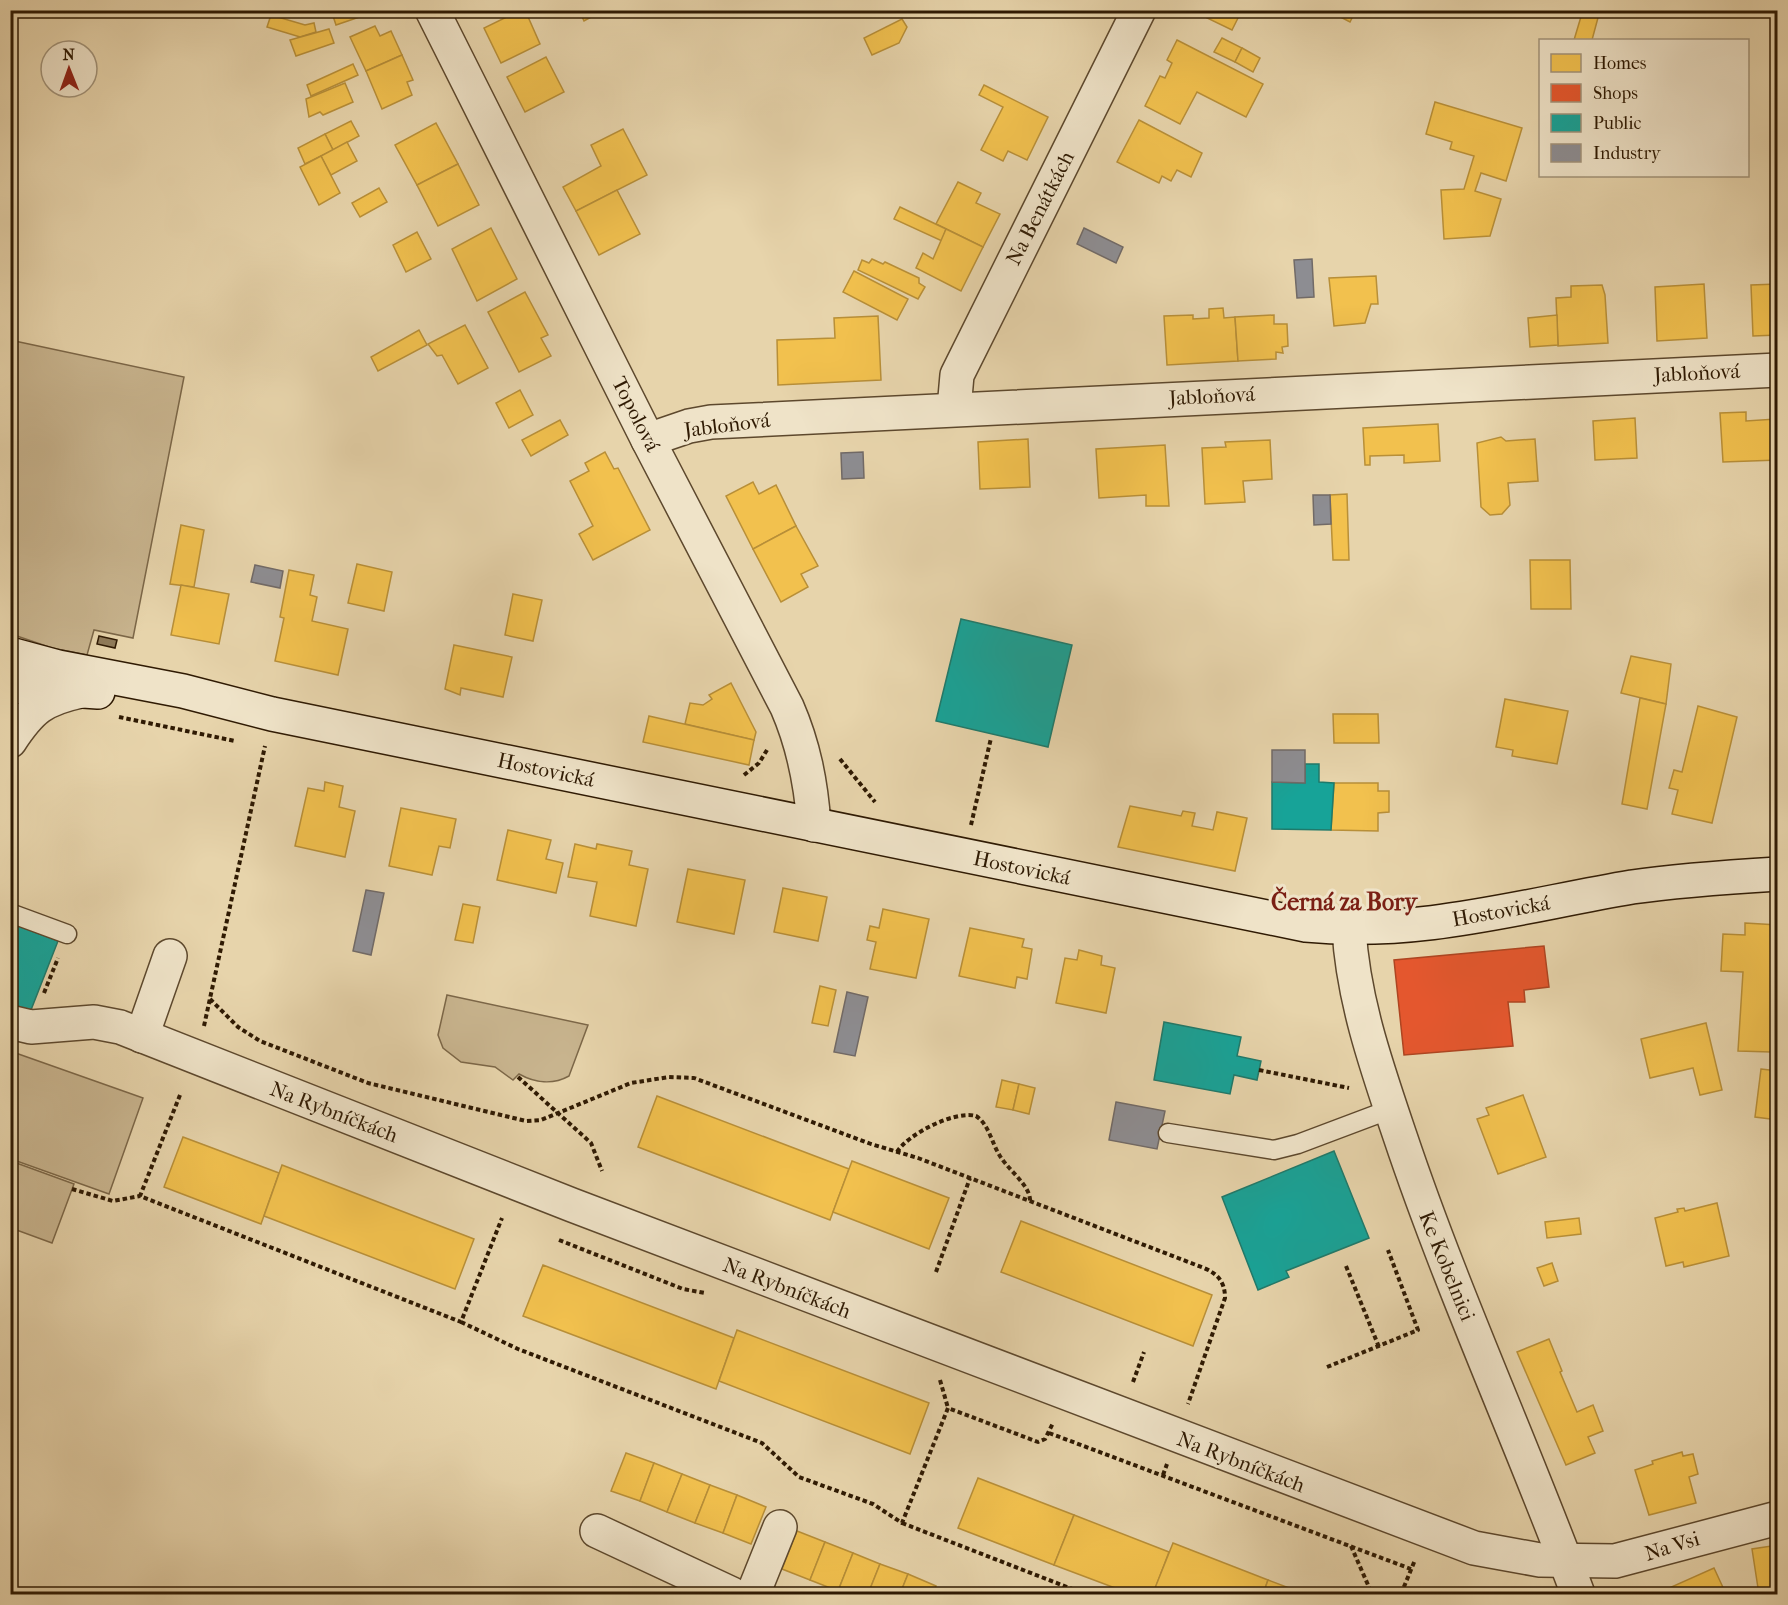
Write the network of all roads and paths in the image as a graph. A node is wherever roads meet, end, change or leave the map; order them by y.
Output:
1 (432, 10) edge
2 (1139, 10) edge
3 (1778, 370) edge
4 (954, 409) junction
5 (648, 440) junction
6 (10, 654) edge
7 (10, 686) edge
8 (81, 691) junction
9 (272, 714) junction
10 (991, 738) dead end
11 (10, 741) edge
12 (814, 825) junction
13 (971, 826) dead end
14 (1778, 874) edge
15 (10, 913) edge
16 (1349, 929) junction
17 (67, 934) joint
18 (170, 956) dead end
19 (210, 999) junction
20 (21, 1025) edge
21 (142, 1036) junction
22 (197, 1059) junction
23 (1259, 1070) dead end
24 (518, 1077) dead end
25 (1352, 1089) dead end
26 (180, 1095) dead end
27 (1391, 1109) junction
28 (557, 1113) junction
29 (1168, 1133) dead end
30 (897, 1152) junction
31 (602, 1171) dead end
32 (970, 1178) junction
33 (72, 1189) dead end
34 (140, 1196) junction
35 (1030, 1202) junction
36 (502, 1218) dead end
37 (1388, 1250) dead end
38 (1346, 1266) dead end
39 (936, 1272) dead end
40 (461, 1322) junction
41 (1379, 1347) junction
42 (1327, 1367) dead end
43 (1199, 1373) dead end
44 (1064, 1394) junction
45 (1049, 1433) junction
46 (1778, 1518) edge
47 (902, 1523) junction
48 (780, 1527) dead end
49 (597, 1531) dead end
50 (1351, 1546) junction
51 (1565, 1561) junction
52 (1411, 1569) dead end
53 (732, 1594) edge
54 (753, 1594) edge
55 (1086, 1594) edge
56 (1372, 1594) edge
57 (1578, 1594) edge

1 - 5 street, Topolová
2 - 4 street, Na Benátkách
3 - 4 street, Jabloňová
4 - 5 street, Jabloňová
5 - 12 street, Topolová
6 - 9 street, Hostovická
7 - 8 street, Hostovická
8 - 9 street, Hostovická
8 - 11 street
9 - 12 street, Hostovická
9 - 19 path
10 - 13 path
12 - 16 street, Hostovická
14 - 16 street, Hostovická
15 - 17 lane
16 - 27 street, Ke Kobelnici
17 - 20 path
18 - 21 street
19 - 22 path
19 - 28 path
20 - 21 street, Na Rybníčkách
21 - 22 street, Na Rybníčkách
22 - 44 street, Na Rybníčkách
23 - 25 path
24 - 28 path
26 - 34 path
27 - 29 lane
27 - 51 street, Ke Kobelnici
28 - 30 path
28 - 31 path
30 - 32 path
30 - 35 path
32 - 35 path
32 - 39 path
33 - 34 path
34 - 40 path
35 - 43 path
36 - 40 path
37 - 41 path
38 - 41 path
40 - 47 path
41 - 42 path
44 - 45 path
44 - 51 street, Na Rybníčkách
45 - 47 path
45 - 50 path
46 - 51 street, Na Vsi
47 - 55 path
48 - 54 street
49 - 53 street
50 - 52 path
50 - 56 path
51 - 57 street, Ke Kobelnici

